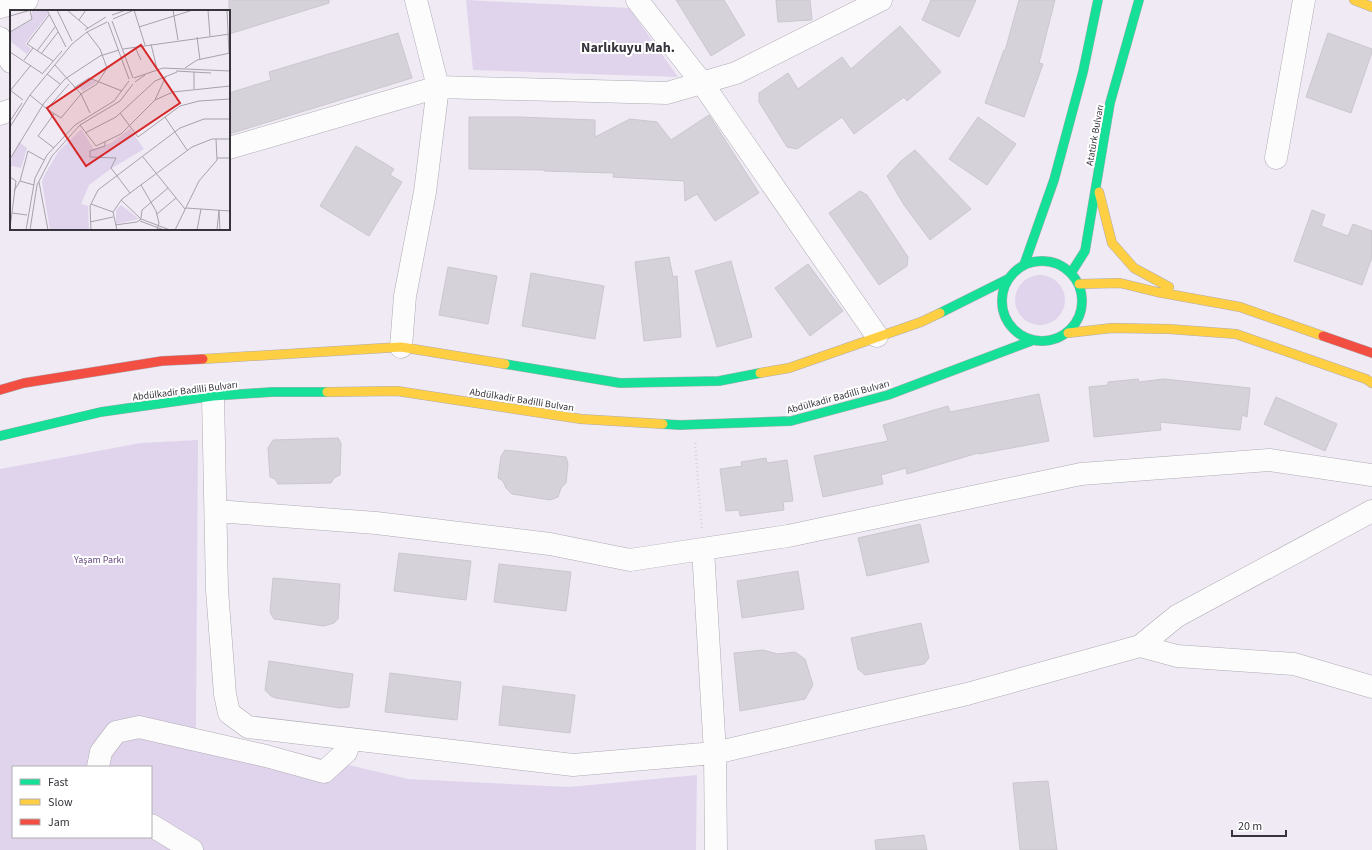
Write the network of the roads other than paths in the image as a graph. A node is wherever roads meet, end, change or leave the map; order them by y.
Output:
1 (27, 0) edge
2 (416, 0) edge
3 (637, 0) edge
4 (881, 0) edge
5 (1098, 0) edge
6 (1139, 0) edge
7 (1304, 0) edge
8 (1354, 0) edge
9 (0, 7) edge
10 (1372, 7) edge
11 (0, 38) edge
12 (10, 60) edge
13 (702, 83) junction
14 (438, 87) junction
15 (10, 110) edge
16 (0, 114) edge
17 (230, 148) edge
18 (1276, 158) dead end
19 (1097, 184) junction
20 (1024, 265) junction
21 (1071, 272) junction
22 (1008, 279) junction
23 (1079, 284) junction
24 (1187, 297) junction
25 (1068, 333) junction
26 (877, 336) junction
27 (1031, 341) junction
28 (401, 347) junction
29 (1372, 353) edge
30 (1372, 383) edge
31 (0, 390) edge
32 (213, 396) junction
33 (0, 436) edge
34 (1372, 475) edge
35 (1372, 511) edge
36 (216, 512) junction
37 (703, 549) junction
38 (1140, 646) junction
39 (1372, 687) edge
40 (351, 739) junction
41 (715, 753) junction
42 (98, 766) edge
43 (152, 826) edge
44 (192, 850) edge
45 (716, 850) edge

1 - 9 street
2 - 14 street
3 - 13 street
4 - 13 street
5 - 20 main road
6 - 19 main road, Atatürk Bulvarı
7 - 18 street
8 - 10 main road
11 - 12 street
13 - 14 street
13 - 26 street
14 - 17 street
14 - 28 street
15 - 16 street
19 - 21 main road, Atatürk Bulvarı
19 - 24 main road
20 - 21 main road
20 - 22 main road
21 - 23 main road
22 - 26 main road
22 - 27 main road
23 - 24 main road
23 - 25 main road
24 - 29 main road
25 - 27 main road
25 - 30 main road
26 - 28 main road
27 - 32 main road, Abdülkadir Badilli Bulvarı
28 - 31 main road
32 - 33 main road, Abdülkadir Badilli Bulvarı
32 - 36 street
34 - 37 street
35 - 38 street
36 - 37 street
36 - 40 street
37 - 41 street
38 - 39 street
38 - 41 street
40 - 41 street
40 - 42 street
41 - 45 street
43 - 44 street

